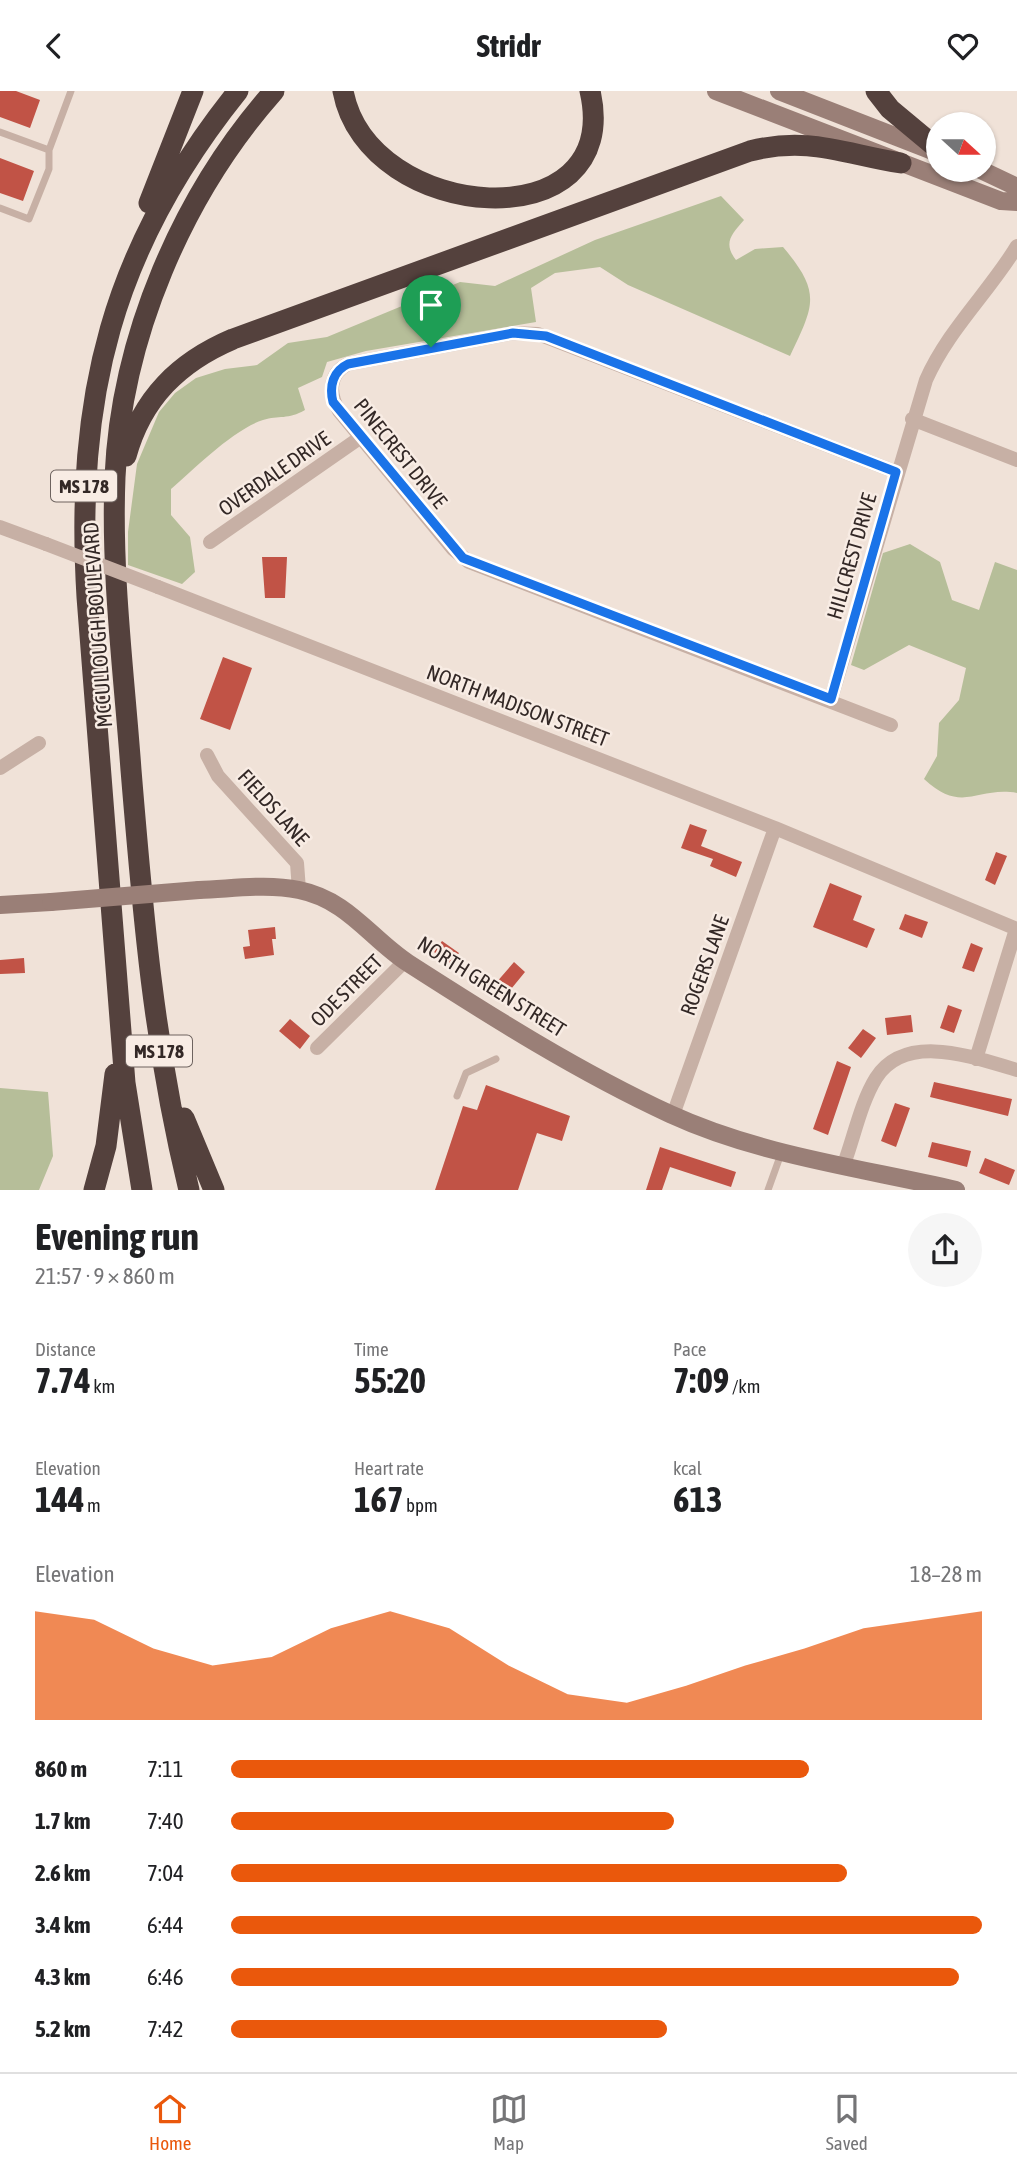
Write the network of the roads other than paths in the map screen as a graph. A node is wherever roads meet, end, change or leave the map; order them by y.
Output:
1 (71, 91) edge
2 (193, 91) edge
3 (238, 91) edge
4 (274, 91) edge
5 (343, 91) edge
6 (590, 91) edge
7 (716, 91) edge
8 (779, 91) edge
9 (876, 91) edge
10 (0, 132) edge
11 (926, 140) edge
12 (926, 146) edge
13 (49, 150) junction
14 (901, 163) junction
15 (996, 177) edge
16 (1017, 187) edge
17 (1017, 202) edge
18 (0, 208) edge
19 (1017, 246) edge
20 (113, 316) junction
21 (912, 419) junction
22 (361, 437) junction
23 (1017, 460) edge
24 (896, 472) junction
25 (114, 516) junction
26 (0, 527) edge
27 (210, 543) dead end
28 (831, 699) junction
29 (891, 725) dead end
30 (39, 744) dead end
31 (207, 755) dead end
32 (0, 768) edge
33 (775, 828) junction
34 (299, 890) junction
35 (0, 905) edge
36 (1017, 929) edge
37 (146, 953) junction
38 (405, 961) junction
39 (120, 1023) junction
40 (317, 1048) dead end
41 (496, 1059) dead end
42 (976, 1059) junction
43 (1017, 1070) edge
44 (457, 1095) dead end
45 (673, 1115) junction
46 (782, 1150) junction
47 (844, 1164) junction
48 (890, 1183) edge
49 (94, 1190) edge
50 (142, 1190) edge
51 (189, 1190) edge
52 (214, 1190) edge
53 (768, 1190) edge
54 (956, 1190) edge

1 - 13 lane
2 - 20 highway
3 - 20 highway, MCCULLOUGH BOULEVARD / MS 178
4 - 25 highway, MCCULLOUGH BOULEVARD / MS 178
5 - 6 highway
7 - 14 street
8 - 12 street
9 - 11 highway
10 - 13 lane
13 - 18 lane
14 - 17 street
14 - 25 highway
15 - 16 street
19 - 21 street, HILLCREST DRIVE
20 - 39 highway, MCCULLOUGH BOULEVARD / MS 178
21 - 23 street
21 - 24 street, HILLCREST DRIVE
22 - 24 street, PINECREST DRIVE
22 - 27 street, OVERDALE DRIVE
22 - 28 street, PINECREST DRIVE
24 - 28 street, HILLCREST DRIVE
25 - 37 highway, MCCULLOUGH BOULEVARD / MS 178
26 - 33 street, NORTH MADISON STREET, bridge
28 - 29 street, PINECREST DRIVE
30 - 32 street
31 - 34 street, FIELDS LANE
33 - 36 street, NORTH MADISON STREET
33 - 45 street, ROGERS LANE
34 - 35 street, NORTH GREEN STREET, bridge
34 - 38 street, NORTH GREEN STREET
36 - 42 street
37 - 51 highway, MCCULLOUGH BOULEVARD / MS 178
37 - 52 highway
38 - 40 street, ODE STREET
38 - 45 street, NORTH GREEN STREET
39 - 49 highway
39 - 50 highway, MCCULLOUGH BOULEVARD / MS 178
41 - 44 lane
42 - 43 street
42 - 47 street
45 - 46 street, NORTH GREEN STREET
46 - 47 street, NORTH GREEN STREET
46 - 53 lane
47 - 48 street, NORTH GREEN STREET
48 - 54 street, NORTH GREEN STREET

